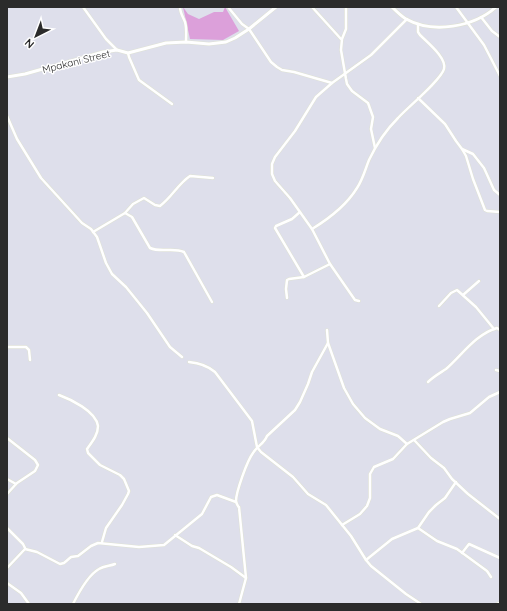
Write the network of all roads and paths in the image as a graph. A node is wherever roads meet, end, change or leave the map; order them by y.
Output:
1 (83, 7) edge
2 (228, 7) edge
3 (276, 7) edge
4 (312, 7) edge
5 (346, 7) edge
6 (392, 7) edge
7 (456, 7) edge
8 (496, 7) edge
9 (180, 8) edge
10 (481, 17) junction
11 (407, 19) junction
12 (468, 22) junction
13 (418, 24) junction
14 (249, 29) junction
15 (500, 36) edge
16 (342, 39) junction
17 (186, 42) junction
18 (117, 50) junction
19 (128, 53) junction
20 (345, 73) junction
21 (500, 76) edge
22 (7, 77) edge
23 (332, 83) junction
24 (418, 98) junction
25 (172, 104) dead end
26 (7, 116) edge
27 (375, 148) junction
28 (462, 149) junction
29 (213, 178) dead end
30 (500, 195) edge
31 (300, 212) junction
32 (500, 212) edge
33 (126, 213) junction
34 (312, 228) junction
35 (93, 232) junction
36 (330, 264) junction
37 (304, 277) junction
38 (479, 281) dead end
39 (463, 296) junction
40 (287, 298) dead end
41 (359, 301) dead end
42 (212, 302) dead end
43 (439, 306) dead end
44 (494, 329) junction
45 (327, 330) dead end
46 (500, 330) edge
47 (328, 343) junction
48 (7, 347) edge
49 (182, 358) dead end
50 (30, 360) dead end
51 (189, 362) dead end
52 (496, 370) dead end
53 (500, 371) edge
54 (428, 382) dead end
55 (500, 392) edge
56 (59, 395) dead end
57 (7, 438) edge
58 (415, 441) junction
59 (407, 444) junction
60 (257, 447) junction
61 (7, 479) edge
62 (456, 482) junction
63 (16, 484) junction
64 (7, 494) edge
65 (236, 502) junction
66 (500, 519) edge
67 (342, 525) junction
68 (7, 528) edge
69 (418, 528) junction
70 (175, 535) junction
71 (102, 542) junction
72 (25, 549) junction
73 (462, 553) junction
74 (500, 558) edge
75 (366, 560) junction
76 (115, 564) dead end
77 (7, 568) edge
78 (491, 577) dead end
79 (246, 578) junction
80 (7, 583) edge
81 (500, 603) edge
82 (29, 604) edge
83 (73, 604) edge
84 (239, 604) edge
85 (420, 604) edge
86 (497, 604) edge

1 - 18 street
2 - 14 street
3 - 14 street, Mpakani Street
4 - 16 street
5 - 16 street
6 - 11 street
7 - 12 street
8 - 10 street
9 - 17 street
10 - 12 street
10 - 15 street
11 - 13 street
11 - 20 street
12 - 13 street
12 - 21 street
13 - 24 street
14 - 17 street, Mpakani Street
14 - 23 street
16 - 20 street
17 - 19 street, Mpakani Street
18 - 19 street, Mpakani Street
18 - 22 street, Mpakani Street
19 - 25 street
20 - 23 street
20 - 27 street
23 - 31 street
24 - 27 street
24 - 28 street
26 - 35 street
27 - 34 street
28 - 30 street
28 - 32 street
29 - 33 street
31 - 34 street
31 - 37 street
33 - 35 street
33 - 42 street
34 - 36 street
35 - 49 street
36 - 37 street
36 - 41 street
37 - 40 street
38 - 39 street
39 - 43 street
39 - 44 street
44 - 46 street
44 - 54 street
45 - 47 street
47 - 59 street
47 - 60 street
48 - 50 street
51 - 60 street
52 - 53 street
55 - 58 street
56 - 71 street
57 - 63 street
58 - 59 street
58 - 62 street
59 - 67 street
60 - 65 street
60 - 67 street
61 - 63 street
62 - 66 street
62 - 69 street
63 - 64 street
65 - 70 street
65 - 79 street
67 - 75 street
68 - 72 street
69 - 73 street
69 - 75 street
70 - 71 street
70 - 79 street
71 - 72 street
72 - 77 street
73 - 74 street
73 - 78 street
75 - 85 street
76 - 83 street
79 - 84 street
80 - 82 street
81 - 86 street

